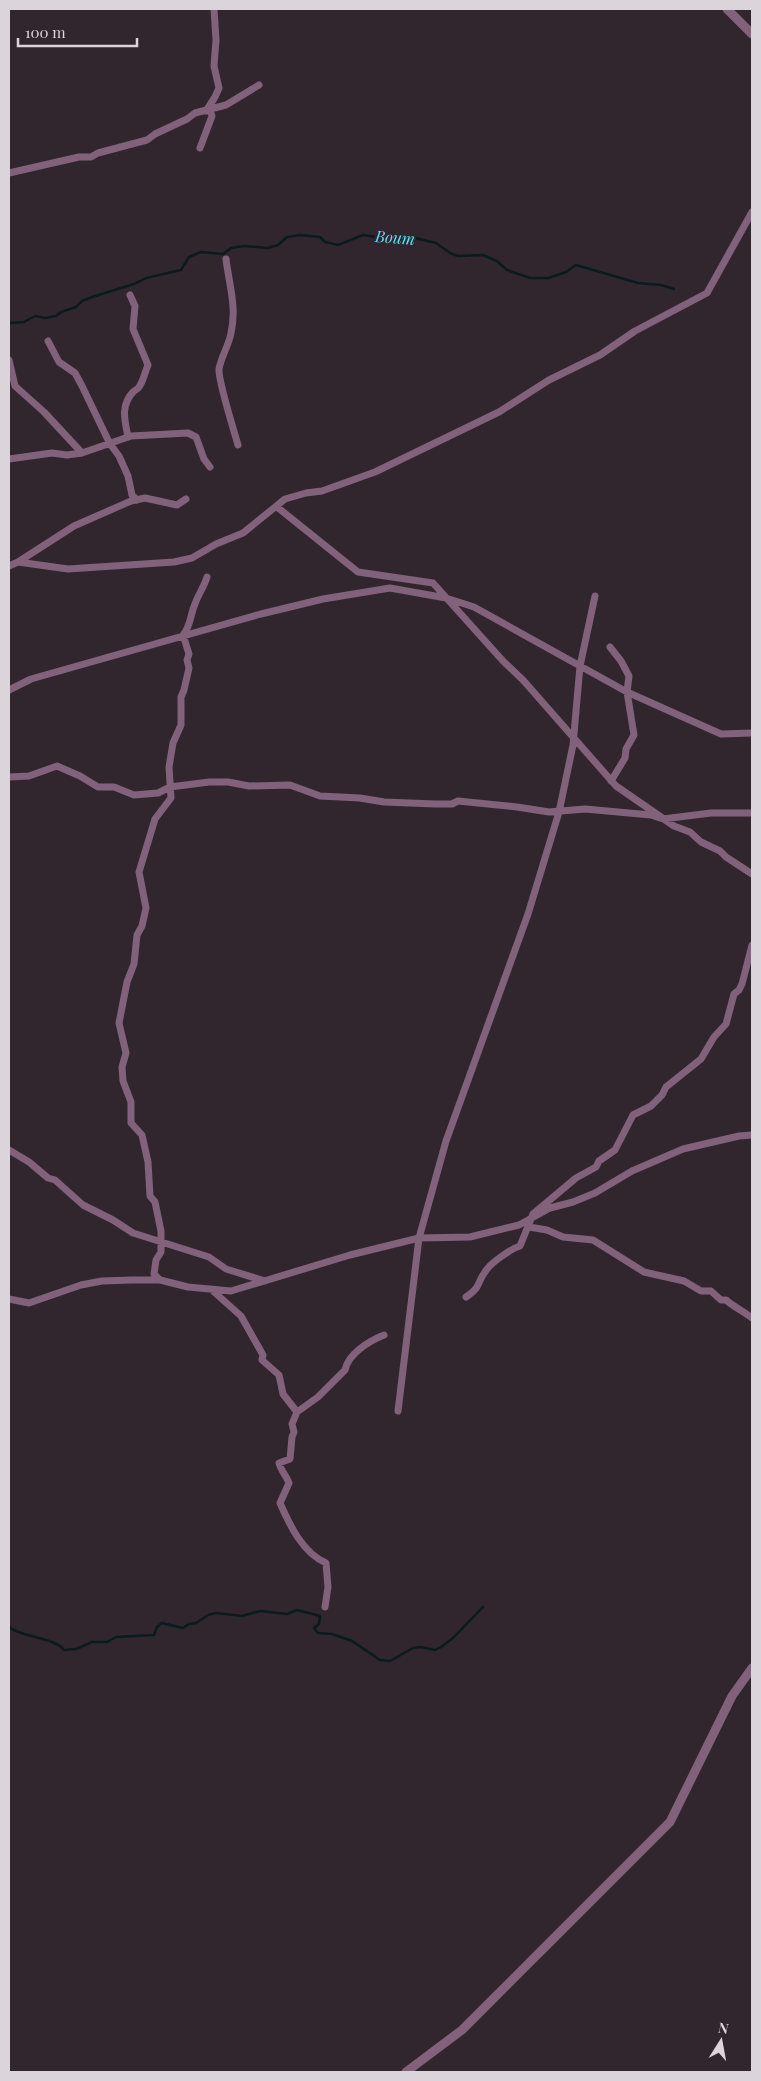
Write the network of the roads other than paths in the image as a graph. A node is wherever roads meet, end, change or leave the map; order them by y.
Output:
1 (214, 9) edge
2 (727, 9) edge
3 (752, 34) edge
4 (259, 85) dead end
5 (208, 111) junction
6 (200, 148) dead end
7 (9, 173) edge
8 (752, 212) edge
9 (226, 260) dead end
10 (130, 295) dead end
11 (48, 341) dead end
12 (9, 360) edge
13 (128, 437) junction
14 (110, 444) junction
15 (238, 445) dead end
16 (82, 454) junction
17 (9, 459) edge
18 (210, 467) dead end
19 (186, 499) dead end
20 (137, 500) junction
21 (277, 507) junction
22 (18, 562) junction
23 (9, 566) edge
24 (207, 577) dead end
25 (595, 596) dead end
26 (446, 598) junction
27 (183, 635) junction
28 (610, 647) dead end
29 (580, 666) junction
30 (9, 690) edge
31 (627, 692) junction
32 (752, 733) edge
33 (574, 738) junction
34 (9, 777) edge
35 (611, 781) junction
36 (170, 787) junction
37 (559, 812) junction
38 (752, 813) edge
39 (663, 819) junction
40 (752, 874) edge
41 (752, 945) edge
42 (752, 1135) edge
43 (9, 1150) edge
44 (530, 1219) junction
45 (529, 1227) junction
46 (419, 1238) junction
47 (160, 1241) junction
48 (160, 1280) junction
49 (266, 1281) junction
50 (213, 1291) junction
51 (466, 1297) dead end
52 (9, 1299) edge
53 (752, 1318) edge
54 (384, 1335) dead end
55 (398, 1411) dead end
56 (298, 1412) junction
57 (325, 1607) dead end
58 (752, 1668) edge
59 (406, 2072) edge

1 - 5 street
2 - 3 street
4 - 5 street
5 - 6 street
5 - 7 street
8 - 21 street
9 - 15 street
10 - 13 street
11 - 14 street
12 - 16 street
13 - 14 street
13 - 18 street
14 - 16 street
14 - 20 street
16 - 17 street
19 - 20 street
20 - 22 street
21 - 22 street
21 - 26 street
22 - 23 street
24 - 27 street
25 - 29 street
26 - 27 street
26 - 29 street
26 - 33 street
27 - 30 street
27 - 36 street
28 - 31 street
29 - 31 street
29 - 33 street
31 - 32 street
31 - 35 street
33 - 35 street
33 - 37 street
34 - 36 street
35 - 39 street
36 - 37 street
36 - 47 street
37 - 39 street
37 - 46 street
38 - 39 street
39 - 40 street
41 - 44 street
42 - 44 street
43 - 47 street
44 - 45 street
44 - 46 street
45 - 51 street
45 - 53 street
46 - 49 street
46 - 55 street
47 - 48 street
47 - 49 street
48 - 50 street
48 - 52 street
49 - 50 street
50 - 56 street
54 - 56 street
56 - 57 street
58 - 59 street

